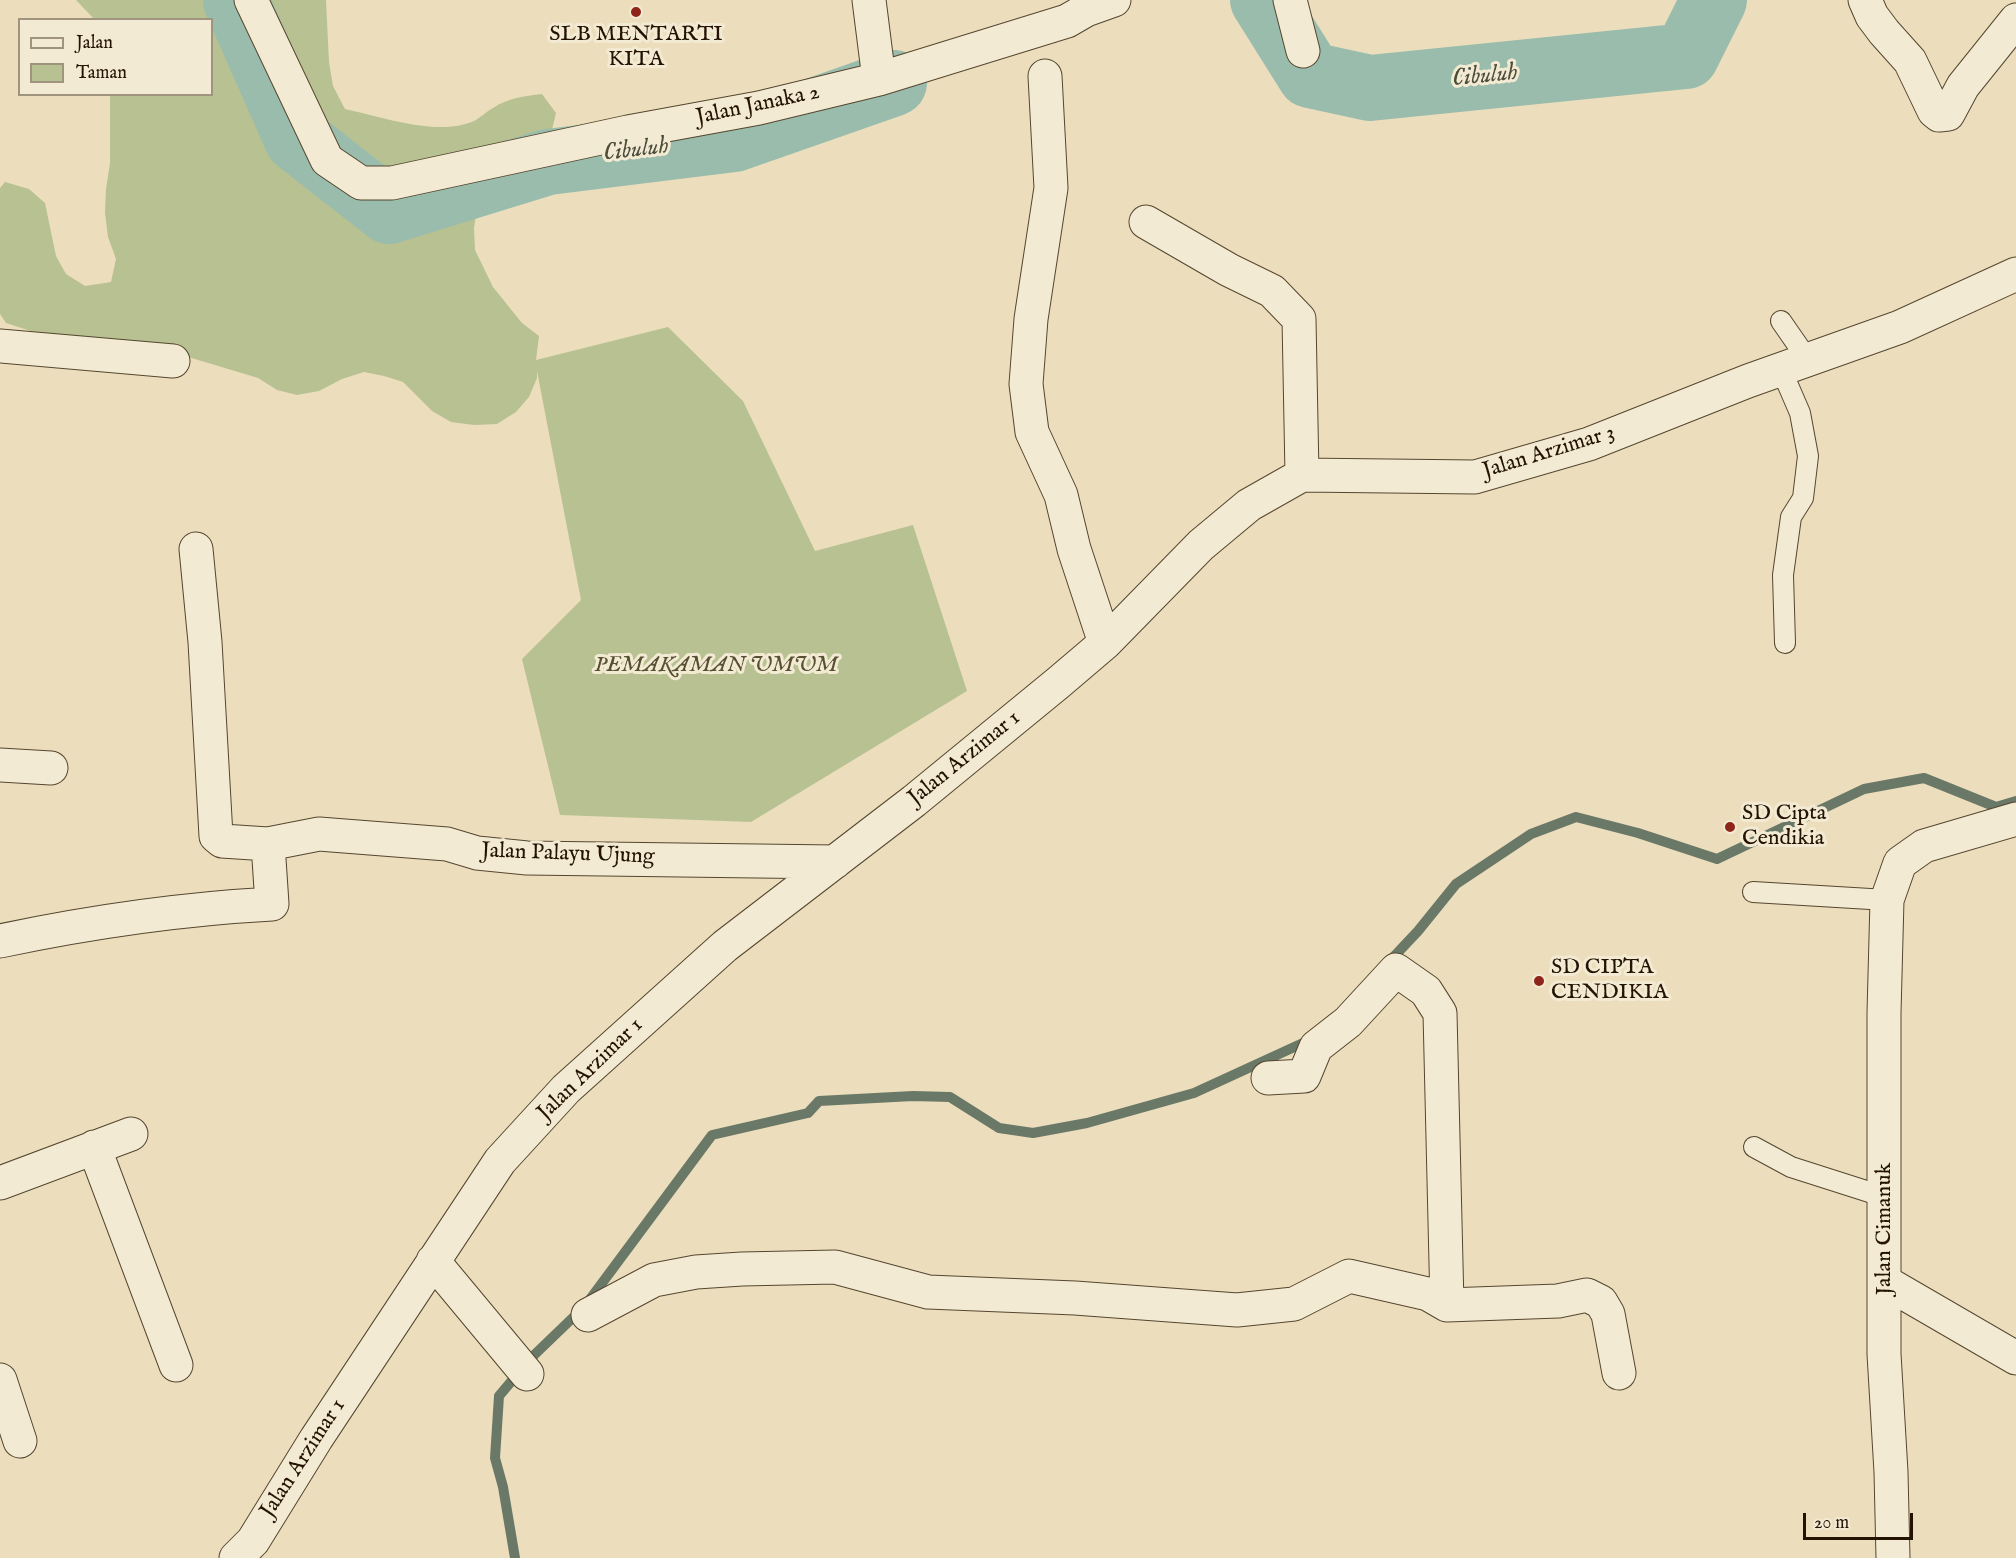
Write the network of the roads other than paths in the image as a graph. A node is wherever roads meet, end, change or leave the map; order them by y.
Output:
1 (251, 0) edge
2 (869, 0) edge
3 (1114, 0) edge
4 (1290, 0) edge
5 (1865, 0) edge
6 (1065, 10) edge
7 (2016, 20) edge
8 (1303, 51) dead end
9 (1046, 76) dead end
10 (879, 79) junction
11 (1146, 222) dead end
12 (2016, 274) edge
13 (1781, 321) dead end
14 (0, 346) edge
15 (173, 361) dead end
16 (1794, 365) junction
17 (1302, 475) junction
18 (196, 549) dead end
19 (1105, 643) junction
20 (1785, 643) dead end
21 (0, 765) edge
22 (51, 768) dead end
23 (2016, 819) edge
24 (268, 844) junction
25 (835, 862) junction
26 (1753, 892) dead end
27 (1887, 900) junction
28 (0, 941) edge
29 (1268, 1078) dead end
30 (131, 1134) dead end
31 (94, 1147) junction
32 (1754, 1148) dead end
33 (0, 1183) edge
34 (1885, 1197) junction
35 (433, 1261) junction
36 (1885, 1282) junction
37 (1448, 1305) junction
38 (588, 1315) dead end
39 (2016, 1358) edge
40 (176, 1365) dead end
41 (1619, 1373) dead end
42 (527, 1374) dead end
43 (0, 1380) edge
44 (20, 1441) dead end
45 (236, 1558) edge
46 (1893, 1558) edge

1 - 10 street, Jalan Janaka 2
2 - 10 street
3 - 6 street, Jalan Janaka 2
4 - 8 street
5 - 7 street
6 - 10 street, Jalan Janaka 2
9 - 19 street
11 - 17 street
12 - 16 street, Jalan Arzimar 3
13 - 16 lane
14 - 15 street
16 - 17 street, Jalan Arzimar 3
16 - 20 lane
17 - 19 street
18 - 24 street, Jalan Palayu Ujung
19 - 25 street, Jalan Arzimar 1
21 - 22 street
23 - 27 street, Jalan Cimanuk
24 - 25 street, Jalan Palayu Ujung
24 - 28 street
25 - 35 street, Jalan Arzimar 1
26 - 27 lane
27 - 34 street, Jalan Cimanuk
29 - 37 street
30 - 31 street
31 - 33 street
31 - 40 street
32 - 34 lane
34 - 36 street, Jalan Cimanuk
35 - 42 street
35 - 45 street, Jalan Arzimar 1
36 - 39 street
36 - 46 street, Jalan Cimanuk
37 - 38 street
37 - 41 street
43 - 44 street

